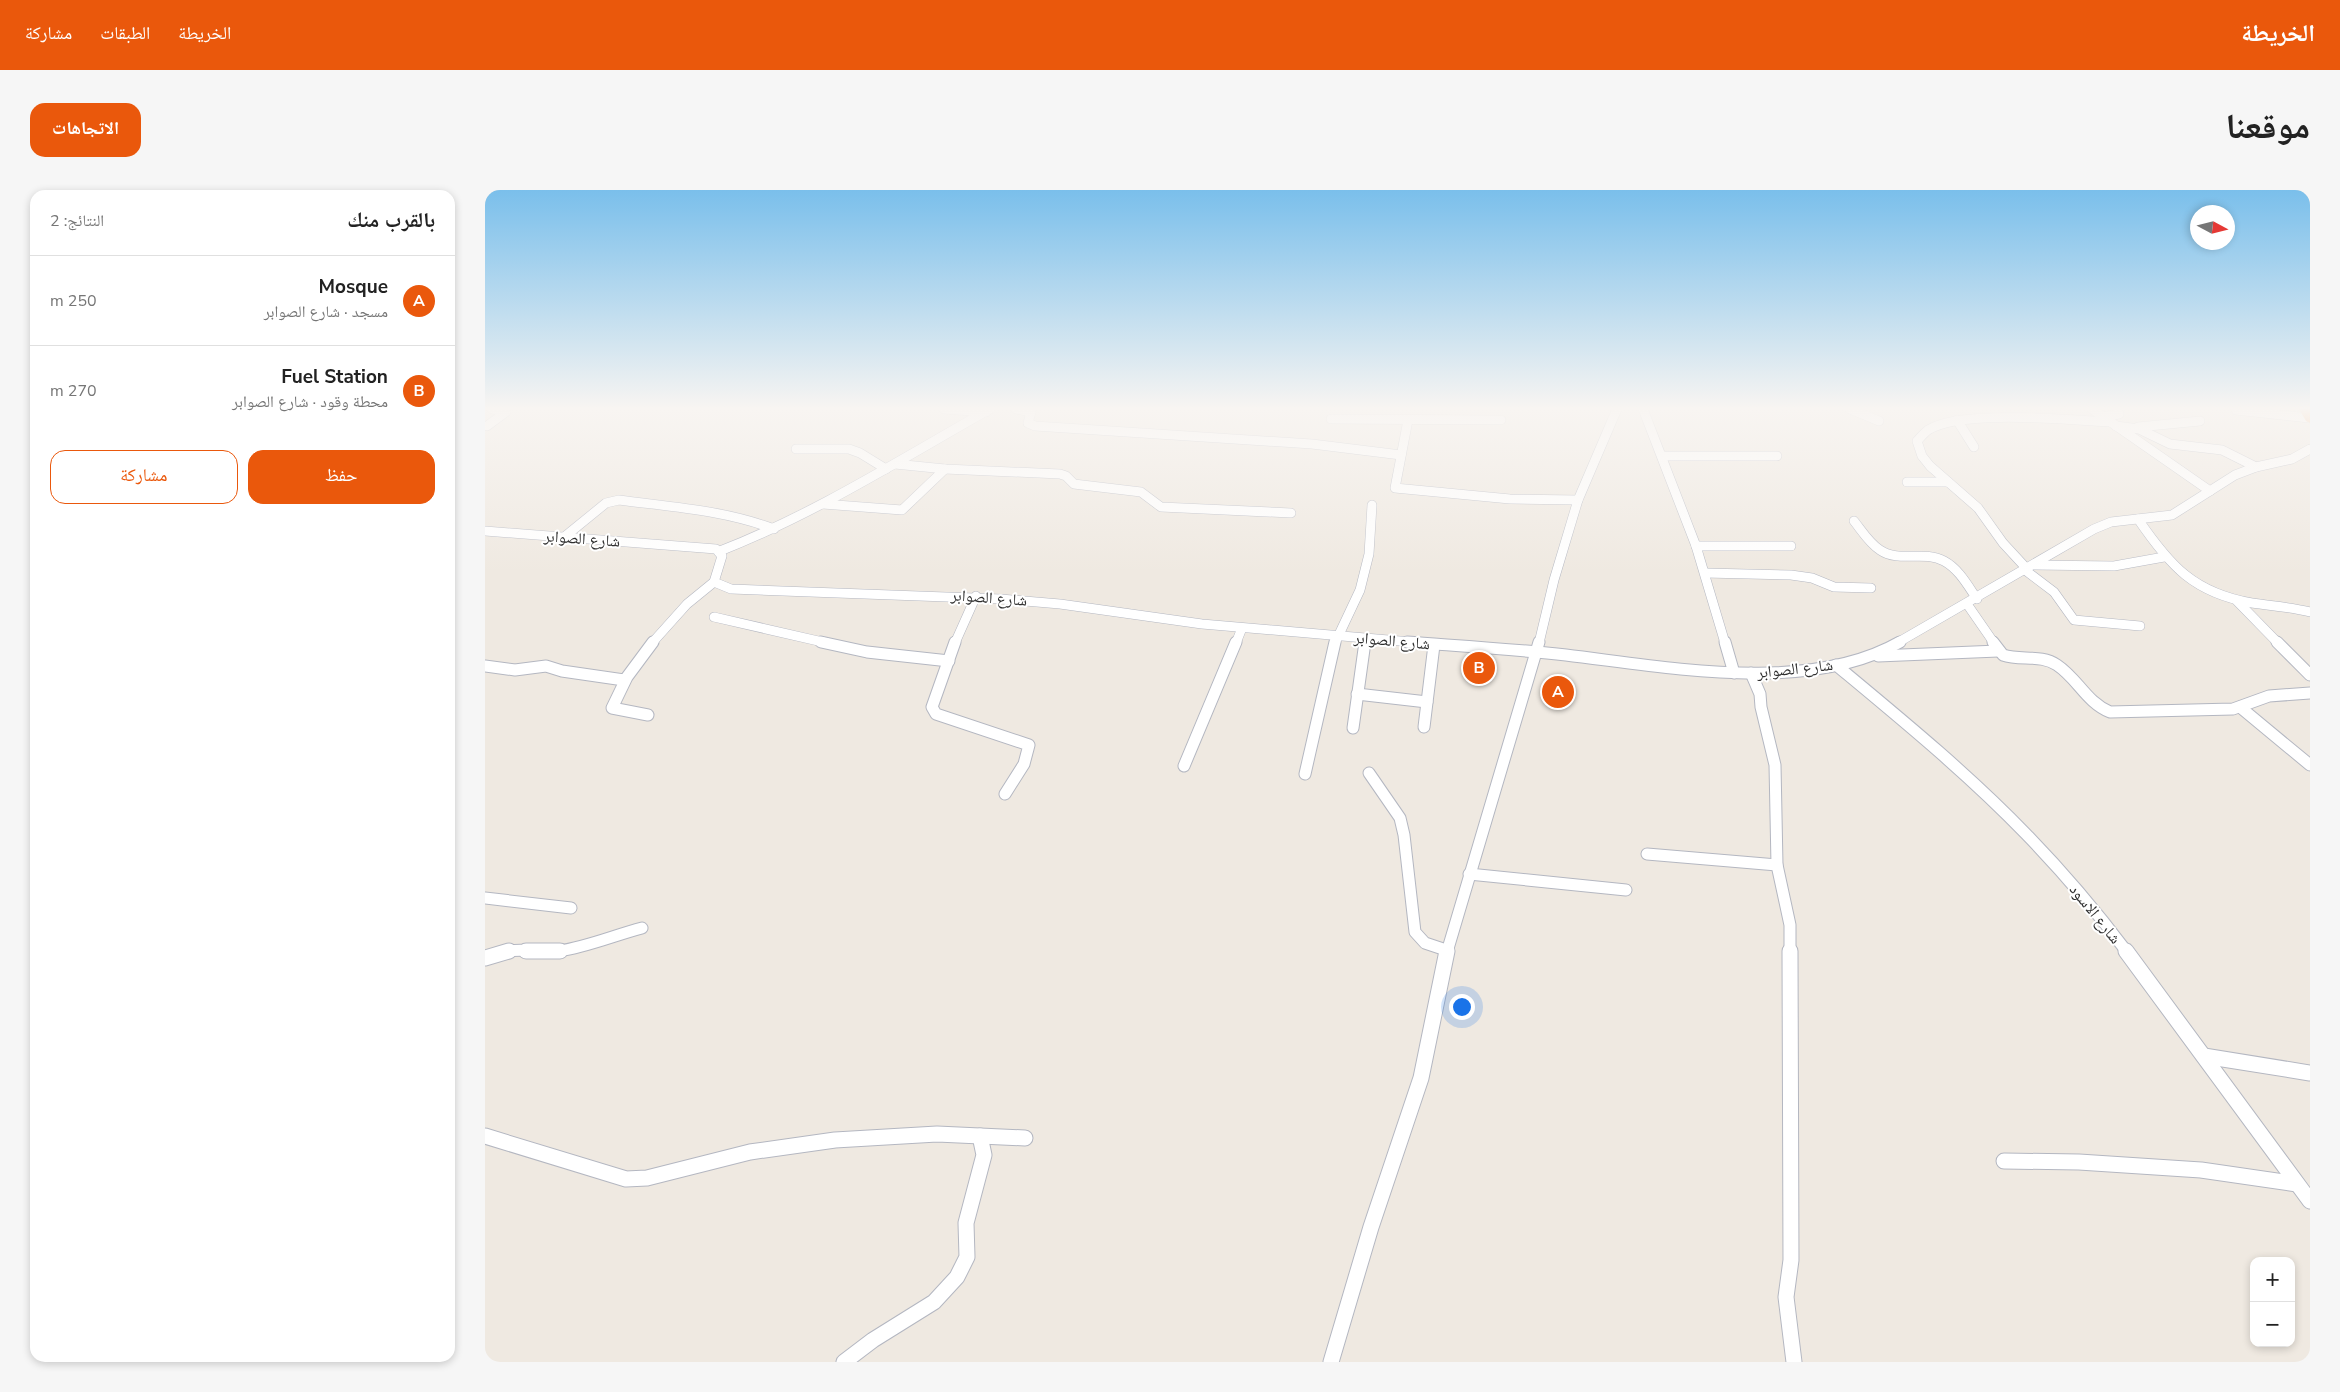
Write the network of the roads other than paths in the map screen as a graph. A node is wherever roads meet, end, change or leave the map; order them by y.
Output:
1 (877, 464) edge
2 (895, 464) joint
3 (1398, 464) edge
4 (1594, 464) edge
5 (1665, 464) edge
6 (1930, 464) edge
7 (2169, 464) edge
8 (2249, 464) edge
9 (2271, 464) edge
10 (2256, 467) junction
11 (886, 469) junction
12 (945, 469) junction
13 (1907, 482) dead end
14 (1948, 482) junction
15 (2210, 491) junction
16 (1578, 500) junction
17 (823, 504) junction
18 (1372, 505) dead end
19 (1291, 513) dead end
20 (2138, 520) junction
21 (1854, 522) dead end
22 (774, 529) junction
23 (485, 531) edge
24 (563, 538) junction
25 (1697, 546) junction
26 (1791, 546) dead end
27 (720, 551) junction
28 (2163, 557) junction
29 (2029, 568) junction
30 (1705, 573) junction
31 (714, 582) junction
32 (1871, 588) dead end
33 (976, 596) junction
34 (1972, 601) junction
35 (2237, 601) junction
36 (2310, 612) edge
37 (714, 616) dead end
38 (2140, 626) dead end
39 (1242, 628) junction
40 (1336, 637) junction
41 (1365, 639) junction
42 (1434, 645) junction
43 (1998, 651) junction
44 (1536, 653) junction
45 (1871, 656) junction
46 (949, 661) junction
47 (1836, 665) junction
48 (485, 666) edge
49 (1734, 673) junction
50 (1751, 674) junction
51 (2310, 675) edge
52 (624, 680) junction
53 (2310, 693) edge
54 (1357, 694) junction
55 (1427, 702) junction
56 (2240, 707) junction
57 (648, 715) dead end
58 (1424, 727) dead end
59 (1353, 728) dead end
60 (2310, 765) edge
61 (1184, 766) dead end
62 (1369, 773) dead end
63 (1305, 774) dead end
64 (1005, 794) dead end
65 (1647, 854) dead end
66 (1777, 865) junction
67 (1469, 874) junction
68 (1626, 890) dead end
69 (485, 898) edge
70 (571, 908) dead end
71 (642, 928) dead end
72 (1446, 950) junction
73 (485, 958) edge
74 (2204, 1056) junction
75 (2310, 1073) edge
76 (485, 1136) edge
77 (980, 1136) junction
78 (1025, 1138) dead end
79 (2004, 1161) dead end
80 (2297, 1184) junction
81 (2310, 1201) edge
82 (844, 1362) edge
83 (1331, 1362) edge
84 (1794, 1362) edge

1 - 11 street
2 - 11 street
2 - 12 street
3 - 16 street
4 - 16 street
5 - 25 street
6 - 14 street
7 - 15 street
8 - 10 street
9 - 10 street, شارع الصوابر
10 - 15 street, شارع الصوابر
11 - 17 street
12 - 17 street
12 - 19 street
13 - 14 street
14 - 29 street
15 - 20 street, شارع الصوابر
16 - 44 street
17 - 22 street
18 - 40 street
20 - 28 street
20 - 29 street, شارع الصوابر
21 - 34 street
22 - 24 street
22 - 27 street
23 - 24 street, شارع الصوابر
24 - 27 street, شارع الصوابر
25 - 26 street
25 - 30 street
27 - 31 street
28 - 29 street
28 - 35 street
29 - 34 street, شارع الصوابر
29 - 38 street
30 - 32 street
30 - 49 street
31 - 33 street, شارع الصوابر
31 - 52 street
33 - 39 street, شارع الصوابر
33 - 46 street
34 - 43 street
34 - 45 street, شارع الصوابر
35 - 36 street
35 - 51 street
37 - 46 street
39 - 40 street, شارع الصوابر
39 - 61 street
40 - 41 street, شارع الصوابر
40 - 63 street
41 - 42 street, شارع الصوابر
41 - 54 street
42 - 44 street, شارع الصوابر
42 - 55 street
43 - 45 street
43 - 56 street
44 - 49 street, شارع الصوابر
44 - 67 street
45 - 47 street, شارع الصوابر
46 - 64 street
47 - 50 street, شارع الصوابر
47 - 74 street, شارع الاسود
48 - 52 street
49 - 50 street, شارع الصوابر
50 - 66 street
52 - 57 street
53 - 56 street
54 - 55 street
54 - 59 street
55 - 58 street
56 - 60 street
62 - 72 street
65 - 66 street
66 - 84 street
67 - 68 street
67 - 72 street
69 - 70 street
71 - 73 street
72 - 83 street
74 - 75 street
74 - 80 street, شارع الاسود
76 - 77 street
77 - 78 street
77 - 82 street
79 - 80 street
80 - 81 street, شارع الاسود

